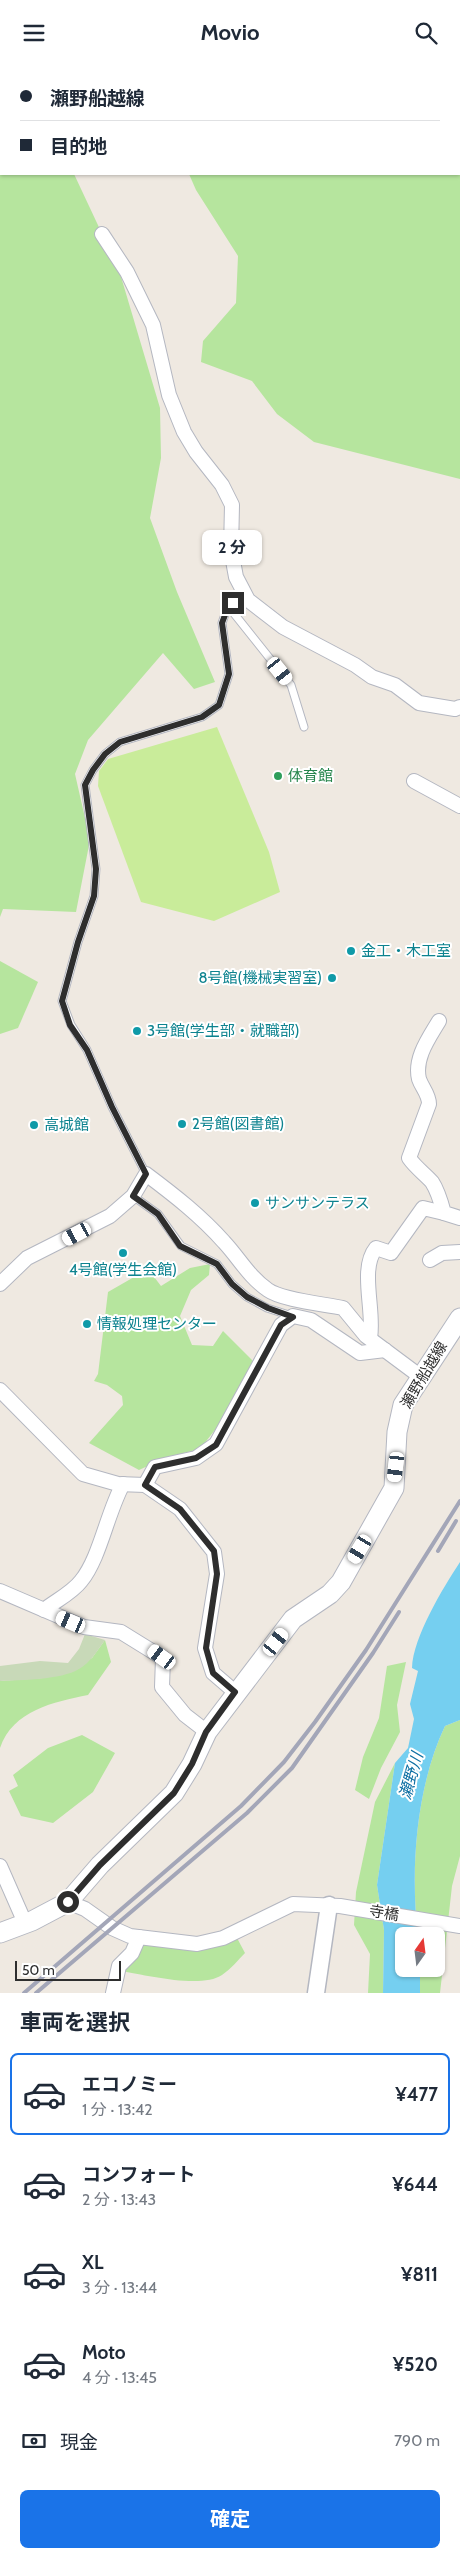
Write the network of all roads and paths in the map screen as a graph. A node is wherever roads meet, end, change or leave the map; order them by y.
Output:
1 (102, 235) dead end
2 (239, 599) dead end
3 (228, 607) junction
4 (460, 707) edge
5 (304, 727) dead end
6 (414, 781) dead end
7 (460, 806) edge
8 (439, 1021) dead end
9 (146, 1174) junction
10 (133, 1196) junction
11 (444, 1213) junction
12 (460, 1218) edge
13 (460, 1252) edge
14 (430, 1260) dead end
15 (0, 1284) edge
16 (293, 1317) junction
17 (460, 1318) edge
18 (370, 1338) junction
19 (385, 1350) junction
20 (421, 1377) junction
21 (0, 1390) edge
22 (123, 1484) junction
23 (145, 1485) junction
24 (0, 1591) edge
25 (44, 1610) junction
26 (235, 1692) junction
27 (206, 1732) junction
28 (0, 1867) edge
29 (68, 1902) junction
30 (334, 1906) junction
31 (25, 1923) junction
32 (459, 1926) edge
33 (0, 1933) edge
34 (139, 1937) junction
35 (113, 1993) edge
36 (316, 1993) edge

1 - 4 street
2 - 3 lane
3 - 5 lane
3 - 9 lane
6 - 7 street
8 - 11 street
9 - 10 street
9 - 18 street
10 - 15 street
10 - 16 lane
11 - 12 street
11 - 18 street
13 - 14 street
16 - 19 street
16 - 23 street
17 - 20 main road, 瀬野船越線
18 - 19 street
19 - 20 street
20 - 26 main road, 瀬野船越線
21 - 22 street
22 - 23 street
22 - 25 street
23 - 26 street
24 - 25 street
25 - 27 street
26 - 27 main road, 瀬野船越線
27 - 29 main road, 瀬野船越線
28 - 31 street
29 - 31 main road, 瀬野船越線
29 - 34 street, 寺橋
30 - 32 street, 寺橋
30 - 34 street, 寺橋
30 - 36 street
31 - 33 main road, 瀬野船越線
34 - 35 street

